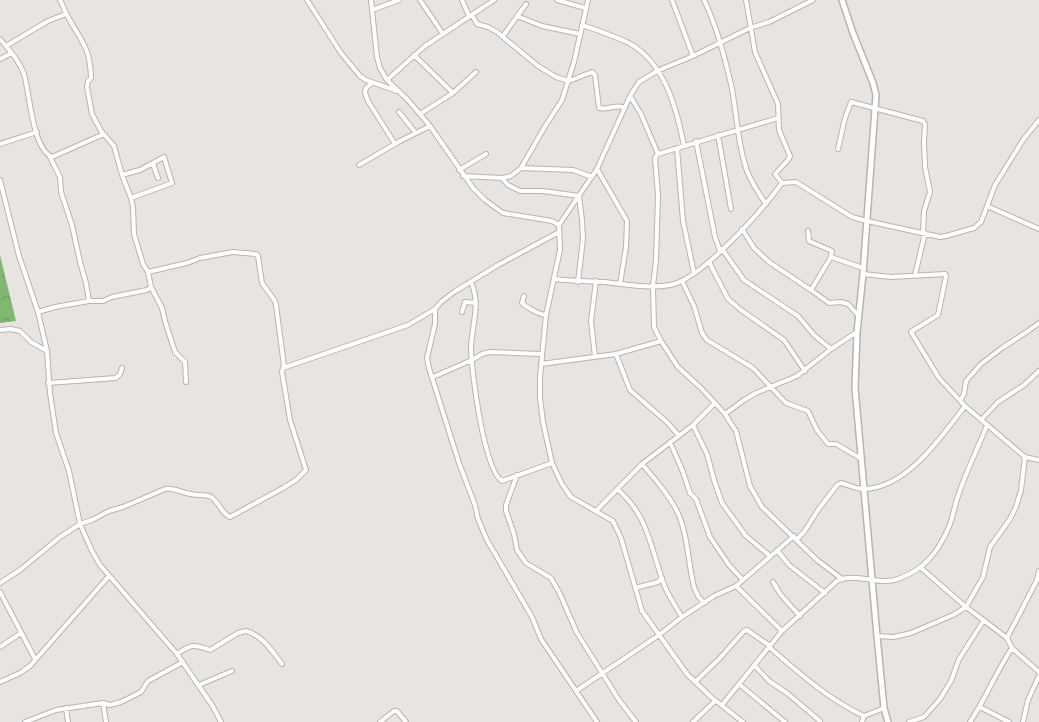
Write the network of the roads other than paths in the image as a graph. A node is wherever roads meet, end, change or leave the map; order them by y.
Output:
1 (60, 0) edge
2 (307, 0) edge
3 (371, 0) edge
4 (399, 0) edge
5 (420, 0) edge
6 (462, 0) edge
7 (494, 0) edge
8 (557, 0) edge
9 (588, 0) edge
10 (672, 0) edge
11 (704, 0) edge
12 (746, 0) edge
13 (812, 0) edge
14 (842, 0) edge
15 (526, 4) dead end
16 (585, 8) junction
17 (372, 10) junction
18 (66, 14) junction
19 (471, 15) junction
20 (517, 16) junction
21 (582, 25) junction
22 (750, 28) junction
23 (443, 34) junction
24 (580, 34) junction
25 (503, 36) junction
26 (0, 39) edge
27 (721, 42) junction
28 (6, 46) junction
29 (12, 53) junction
30 (414, 55) junction
31 (693, 56) junction
32 (0, 59) edge
33 (657, 71) junction
34 (476, 72) dead end
35 (387, 80) junction
36 (569, 81) junction
37 (373, 83) junction
38 (397, 90) junction
39 (453, 93) junction
40 (630, 96) junction
41 (625, 108) junction
42 (875, 110) junction
43 (399, 112) dead end
44 (420, 114) junction
45 (778, 118) junction
46 (1039, 120) edge
47 (430, 126) junction
48 (1034, 127) junction
49 (737, 129) junction
50 (1039, 131) edge
51 (36, 132) junction
52 (416, 132) junction
53 (104, 134) junction
54 (718, 135) junction
55 (696, 141) junction
56 (0, 144) edge
57 (395, 144) junction
58 (684, 146) junction
59 (676, 148) junction
60 (838, 149) dead end
61 (486, 154) dead end
62 (658, 154) junction
63 (50, 157) junction
64 (153, 164) junction
65 (359, 165) dead end
66 (522, 168) junction
67 (597, 169) junction
68 (459, 170) junction
69 (122, 175) junction
70 (463, 176) junction
71 (592, 177) junction
72 (158, 178) dead end
73 (502, 178) junction
74 (0, 180) edge
75 (782, 183) junction
76 (579, 196) junction
77 (131, 198) junction
78 (766, 204) junction
79 (987, 206) junction
80 (731, 209) dead end
81 (867, 221) junction
82 (559, 225) junction
83 (742, 229) junction
84 (1039, 229) edge
85 (808, 231) dead end
86 (559, 232) junction
87 (924, 233) junction
88 (721, 250) junction
89 (831, 257) junction
90 (709, 262) junction
91 (863, 271) junction
92 (148, 272) junction
93 (694, 273) junction
94 (916, 275) junction
95 (554, 279) junction
96 (596, 281) junction
97 (682, 281) junction
98 (471, 282) junction
99 (578, 282) junction
100 (620, 284) junction
101 (653, 286) junction
102 (151, 287) junction
103 (811, 290) junction
104 (524, 296) dead end
105 (89, 301) junction
106 (476, 303) junction
107 (436, 309) junction
108 (38, 312) junction
109 (462, 312) dead end
110 (546, 315) junction
111 (858, 315) junction
112 (1039, 322) edge
113 (0, 330) edge
114 (857, 332) junction
115 (660, 340) junction
116 (830, 349) junction
117 (47, 351) junction
118 (541, 354) junction
119 (616, 354) junction
120 (594, 357) junction
121 (472, 360) junction
122 (541, 364) junction
123 (284, 366) dead end
124 (122, 368) dead end
125 (805, 371) junction
126 (1039, 371) edge
127 (433, 377) junction
128 (186, 382) dead end
129 (48, 383) junction
130 (771, 387) junction
131 (960, 401) junction
132 (715, 403) junction
133 (965, 406) junction
134 (725, 414) junction
135 (982, 420) junction
136 (693, 425) junction
137 (987, 425) junction
138 (679, 436) junction
139 (670, 442) junction
140 (1025, 457) junction
141 (860, 458) junction
142 (1039, 460) edge
143 (552, 463) junction
144 (642, 464) junction
145 (517, 475) junction
146 (618, 488) junction
147 (864, 489) junction
148 (596, 511) junction
149 (80, 524) junction
150 (796, 538) junction
151 (777, 550) junction
152 (770, 556) junction
153 (921, 568) junction
154 (1039, 571) edge
155 (109, 576) junction
156 (662, 578) junction
157 (842, 579) junction
158 (871, 579) junction
159 (743, 580) junction
160 (772, 582) dead end
161 (0, 583) edge
162 (736, 586) junction
163 (635, 588) junction
164 (0, 592) edge
165 (826, 593) junction
166 (704, 603) junction
167 (966, 607) junction
168 (800, 616) junction
169 (682, 617) junction
170 (984, 620) junction
171 (782, 631) junction
172 (21, 633) junction
173 (659, 635) junction
174 (876, 636) junction
175 (1007, 638) junction
176 (770, 646) junction
177 (0, 647) edge
178 (1012, 648) junction
179 (177, 654) junction
180 (35, 659) junction
181 (183, 662) junction
182 (282, 664) dead end
183 (754, 666) junction
184 (232, 671) dead end
185 (1039, 672) edge
186 (603, 673) junction
187 (1039, 676) edge
188 (0, 682) edge
189 (695, 682) junction
190 (739, 684) junction
191 (199, 685) junction
192 (576, 691) junction
193 (715, 701) junction
194 (103, 703) junction
195 (722, 705) junction
196 (980, 707) junction
197 (66, 708) junction
198 (884, 708) junction
199 (864, 716) junction
200 (998, 716) junction
201 (740, 721) edge
202 (820, 721) edge
203 (25, 722) edge
204 (68, 722) edge
205 (106, 722) edge
206 (222, 722) edge
207 (380, 722) edge
208 (406, 722) edge
209 (597, 722) edge
210 (636, 722) edge
211 (693, 722) edge
212 (786, 722) edge
213 (862, 722) edge
214 (888, 722) edge
215 (909, 722) edge
216 (970, 722) edge
217 (996, 722) edge
218 (1009, 722) edge
219 (1023, 722) edge

1 - 18 street
2 - 37 street
3 - 17 street
4 - 17 street
5 - 23 street
6 - 19 street
7 - 19 street
8 - 16 street
9 - 16 street
10 - 31 street
11 - 27 street
12 - 22 street
13 - 22 street
14 - 42 street
15 - 20 street
16 - 21 street
17 - 35 street
18 - 28 street
18 - 53 street
19 - 23 street
19 - 25 street
20 - 24 street
20 - 25 street
21 - 24 street
21 - 33 street
22 - 27 street
22 - 45 street
23 - 30 street
24 - 36 street
25 - 36 street
26 - 28 street
27 - 31 street
27 - 49 street
28 - 29 street
29 - 32 street
29 - 51 street
30 - 35 street
30 - 39 street
31 - 33 street
33 - 40 street
33 - 58 street
34 - 39 street
35 - 38 street
36 - 41 street
36 - 66 street
37 - 38 street
37 - 57 street
38 - 44 street
39 - 44 street
40 - 41 street
40 - 62 street
41 - 67 street
42 - 60 street
42 - 81 street
42 - 87 street
43 - 52 street
44 - 47 street
45 - 49 street
45 - 75 street
46 - 48 street
47 - 52 street
47 - 68 street
48 - 50 street
48 - 79 street
49 - 54 street
49 - 78 street
51 - 56 street
51 - 63 street
52 - 57 street
53 - 63 street
53 - 69 street
54 - 55 street
54 - 80 street
55 - 58 street
55 - 88 street
57 - 65 street
58 - 59 street
59 - 62 street
59 - 93 street
61 - 68 street
62 - 101 street
63 - 105 street
64 - 69 street
64 - 72 street
64 - 77 street
66 - 71 street
66 - 73 street
67 - 71 street
67 - 100 street
68 - 70 street
69 - 77 street
70 - 73 street
70 - 82 street
71 - 76 street
73 - 76 street
74 - 108 street
75 - 78 street
75 - 81 street
76 - 82 street
76 - 99 street
77 - 92 street
78 - 83 street
79 - 84 street
79 - 87 street
81 - 87 street
81 - 91 street
82 - 86 street
83 - 88 street
83 - 103 street
85 - 89 street
86 - 95 street
86 - 98 street
87 - 94 street
88 - 90 street
88 - 116 street
89 - 91 street
89 - 103 street
90 - 93 street
90 - 125 street
91 - 94 street
91 - 111 street
92 - 102 street
92 - 123 street
93 - 97 street
94 - 131 street
95 - 99 street
95 - 110 street
96 - 99 street
96 - 100 street
96 - 120 street
97 - 101 street
97 - 130 street
98 - 106 street
98 - 107 street
100 - 101 street
101 - 115 street
102 - 105 street
102 - 128 street
103 - 111 street
104 - 110 street
105 - 108 street
106 - 109 street
106 - 121 street
107 - 127 street
107 - 149 street
108 - 117 street
110 - 118 street
111 - 114 street
112 - 131 street
113 - 117 street
114 - 116 street
114 - 141 street
115 - 119 street
115 - 132 street
116 - 125 street
117 - 129 street
118 - 121 street
118 - 122 street
119 - 120 street
119 - 138 street
120 - 122 street
121 - 127 street
121 - 145 street
122 - 143 street
124 - 129 street
125 - 130 street
126 - 135 street
127 - 192 street
129 - 149 street
130 - 134 street
130 - 141 street
131 - 133 street
132 - 134 street
132 - 136 street
133 - 135 street
133 - 147 street
134 - 150 street
135 - 137 street
136 - 138 street
136 - 152 street
137 - 140 street
137 - 153 street
138 - 139 street
139 - 144 street
139 - 159 street
140 - 142 street
140 - 167 street
141 - 147 street
143 - 145 street
143 - 148 street
144 - 146 street
144 - 166 street
145 - 186 street
146 - 148 street
146 - 156 street
147 - 150 street
147 - 158 street
148 - 163 street
149 - 155 street
149 - 161 street
150 - 151 street
150 - 157 street
151 - 152 street
151 - 165 street
152 - 159 street
153 - 158 street
153 - 167 street
154 - 175 street
155 - 179 street
155 - 180 street
156 - 163 street
156 - 169 street
157 - 158 street
157 - 165 street
158 - 174 street
159 - 162 street
160 - 168 street
162 - 166 street
162 - 171 street
163 - 173 street
164 - 172 street
165 - 168 street
166 - 169 street
167 - 170 street
167 - 174 street
168 - 171 street
169 - 173 street
170 - 175 street
170 - 215 street
171 - 176 street
172 - 177 street
172 - 180 street
173 - 186 street
173 - 189 street
174 - 198 street
175 - 178 street
176 - 183 street
176 - 189 street
176 - 199 street
178 - 185 street
178 - 196 street
179 - 181 street
179 - 182 street
180 - 188 street
181 - 191 street
181 - 194 street
183 - 190 street
183 - 202 street
184 - 191 street
186 - 192 street
186 - 210 street
187 - 219 street
189 - 193 street
190 - 195 street
190 - 212 street
191 - 206 street
192 - 209 street
193 - 195 street
193 - 211 street
194 - 197 street
194 - 205 street
195 - 201 street
196 - 200 street
196 - 216 street
197 - 203 street
197 - 204 street
198 - 199 street
198 - 214 street
199 - 213 street
200 - 217 street
200 - 218 street
207 - 208 street

